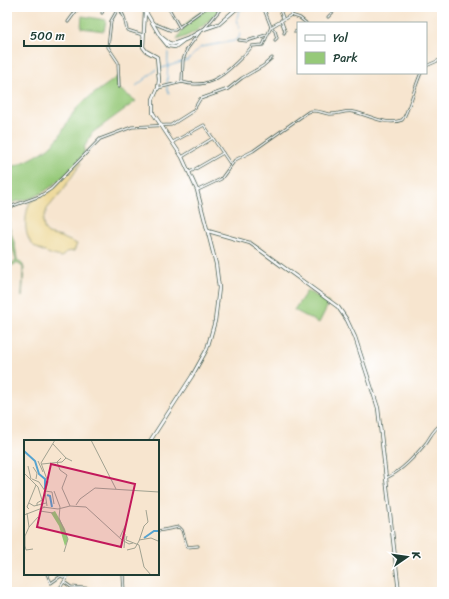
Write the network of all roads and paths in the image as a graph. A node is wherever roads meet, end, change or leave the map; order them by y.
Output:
1 (79, 7) edge
2 (104, 7) edge
3 (119, 7) edge
4 (143, 7) edge
5 (168, 7) edge
6 (206, 7) edge
7 (218, 7) edge
8 (222, 7) edge
9 (242, 7) edge
10 (280, 7) edge
11 (323, 7) edge
12 (330, 7) edge
13 (263, 8) edge
14 (293, 8) junction
15 (145, 11) junction
16 (102, 13) dead end
17 (291, 15) junction
18 (328, 17) dead end
19 (283, 18) junction
20 (280, 20) junction
21 (68, 22) dead end
22 (152, 22) junction
23 (305, 22) edge
24 (271, 27) junction
25 (180, 28) junction
26 (204, 30) junction
27 (199, 33) junction
28 (284, 33) dead end
29 (266, 35) junction
30 (144, 36) junction
31 (239, 40) dead end
32 (275, 40) dead end
33 (272, 58) dead end
34 (442, 59) edge
35 (427, 66) edge
36 (421, 74) edge
37 (182, 82) junction
38 (119, 88) dead end
39 (158, 88) junction
40 (162, 126) junction
41 (213, 138) junction
42 (174, 142) junction
43 (223, 153) junction
44 (182, 156) junction
45 (231, 166) junction
46 (190, 172) junction
47 (197, 190) junction
48 (7, 208) edge
49 (208, 231) junction
50 (442, 424) edge
51 (151, 440) edge
52 (386, 478) junction
53 (159, 531) edge
54 (198, 546) dead end
55 (47, 575) edge
56 (68, 575) edge
57 (124, 575) edge
58 (66, 578) junction
59 (64, 582) junction
60 (124, 591) edge
61 (20, 592) edge
62 (34, 592) edge
63 (55, 592) edge
64 (132, 592) edge
65 (398, 592) edge

1 - 21 street
2 - 16 street
3 - 30 street
3 - 38 street
4 - 15 street
5 - 25 street
6 - 25 street
7 - 8 street
8 - 26 street
9 - 26 street
10 - 14 street
10 - 19 street
11 - 14 street
12 - 18 street
13 - 24 street
14 - 17 street
15 - 22 street
15 - 30 street
17 - 19 street
17 - 23 street
19 - 20 street
20 - 24 street
20 - 28 street
22 - 25 street
22 - 27 street
24 - 29 street
24 - 32 street
26 - 27 street
27 - 37 street
29 - 31 street
29 - 37 street
30 - 39 street
33 - 40 street
34 - 35 street
36 - 45 street
37 - 39 street
39 - 40 street
40 - 42 street
40 - 48 street
41 - 42 street
41 - 43 street
41 - 44 street
42 - 44 street
43 - 45 street
43 - 46 street
44 - 46 street
45 - 47 street
46 - 47 street
47 - 49 street
49 - 51 street
49 - 52 street
50 - 52 street
52 - 65 street
53 - 54 street
55 - 58 street
56 - 58 street
57 - 60 street
58 - 59 street
59 - 60 street
59 - 63 street
60 - 64 street
61 - 62 street

